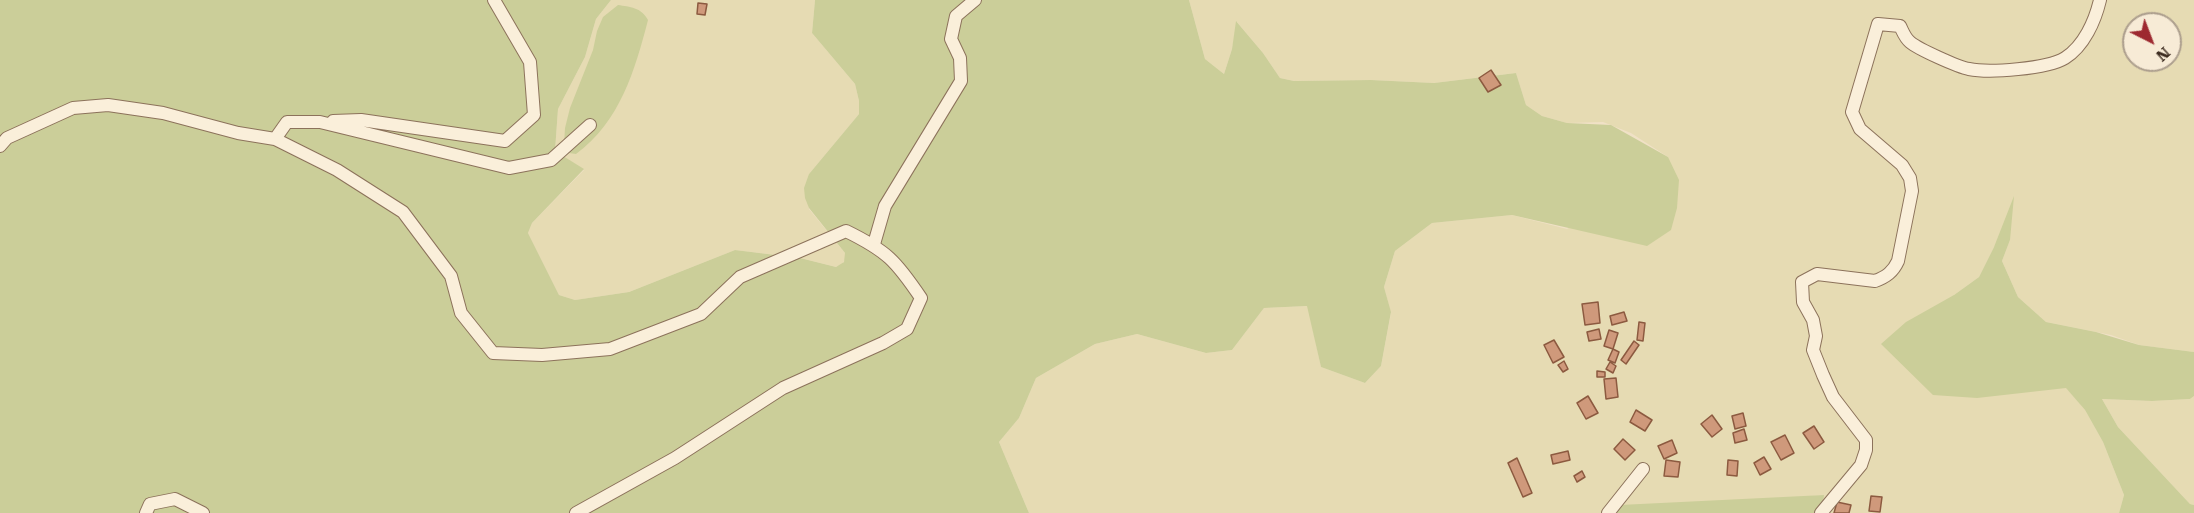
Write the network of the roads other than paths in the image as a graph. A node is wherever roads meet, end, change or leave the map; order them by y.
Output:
1 (494, 0) edge
2 (975, 0) edge
3 (2100, 0) edge
4 (320, 122) junction
5 (590, 125) dead end
6 (274, 139) junction
7 (0, 146) edge
8 (874, 244) junction
9 (1643, 469) dead end
10 (146, 513) edge
11 (203, 513) edge
12 (576, 513) edge
13 (1608, 513) edge
14 (1821, 513) edge

1 - 4 street
2 - 8 street
3 - 14 street
4 - 5 street
4 - 6 street
6 - 7 street
6 - 8 street
8 - 12 street
9 - 13 street
10 - 11 street

